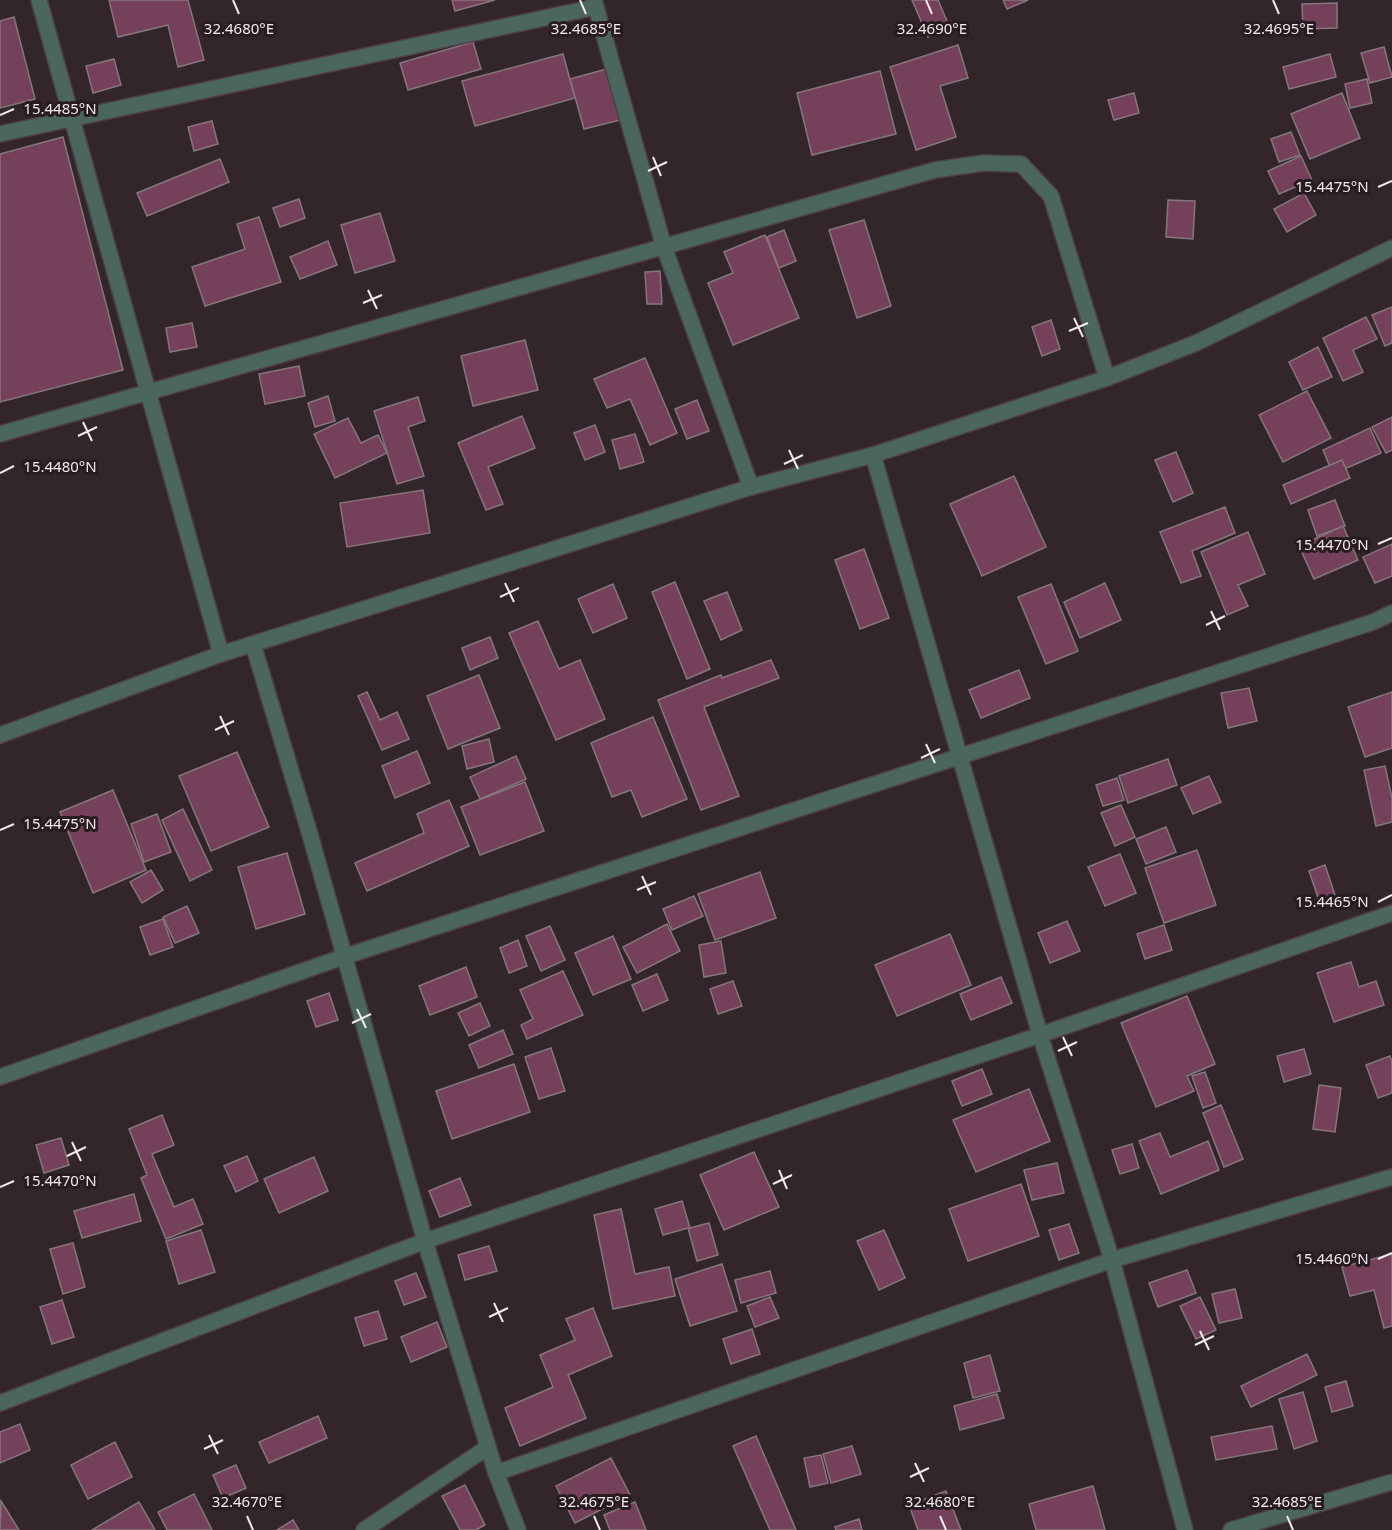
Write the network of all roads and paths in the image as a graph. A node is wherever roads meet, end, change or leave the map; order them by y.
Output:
1 (39, 0) edge
2 (595, 3) edge
3 (70, 118) junction
4 (0, 134) edge
5 (664, 247) junction
6 (1392, 248) edge
7 (1107, 378) junction
8 (148, 392) junction
9 (0, 434) edge
10 (873, 454) junction
11 (750, 487) junction
12 (1392, 614) edge
13 (253, 644) junction
14 (221, 654) junction
15 (0, 735) edge
16 (958, 756) junction
17 (1392, 913) edge
18 (343, 957) junction
19 (1040, 1035) junction
20 (0, 1077) edge
21 (1392, 1177) edge
22 (425, 1241) junction
23 (1112, 1260) junction
24 (0, 1403) edge
25 (488, 1447) junction
26 (496, 1473) junction
27 (1392, 1482) edge
28 (364, 1530) edge
29 (518, 1530) edge
30 (1185, 1530) edge
31 (1231, 1530) edge

1 - 3 street
2 - 3 street
2 - 5 street
3 - 4 street
3 - 8 street
5 - 7 street
5 - 8 street
5 - 11 street
6 - 7 street
7 - 10 street
8 - 9 street
8 - 14 street
10 - 11 street
10 - 16 street
11 - 13 street
12 - 16 street
13 - 14 street
13 - 18 street
14 - 15 street
16 - 18 street
16 - 19 street
17 - 19 street
18 - 20 street
18 - 22 street
19 - 22 street
19 - 23 street
21 - 23 street
22 - 24 street
22 - 25 street
23 - 26 street
23 - 30 street
25 - 26 street
25 - 28 street
26 - 29 street
27 - 31 street

